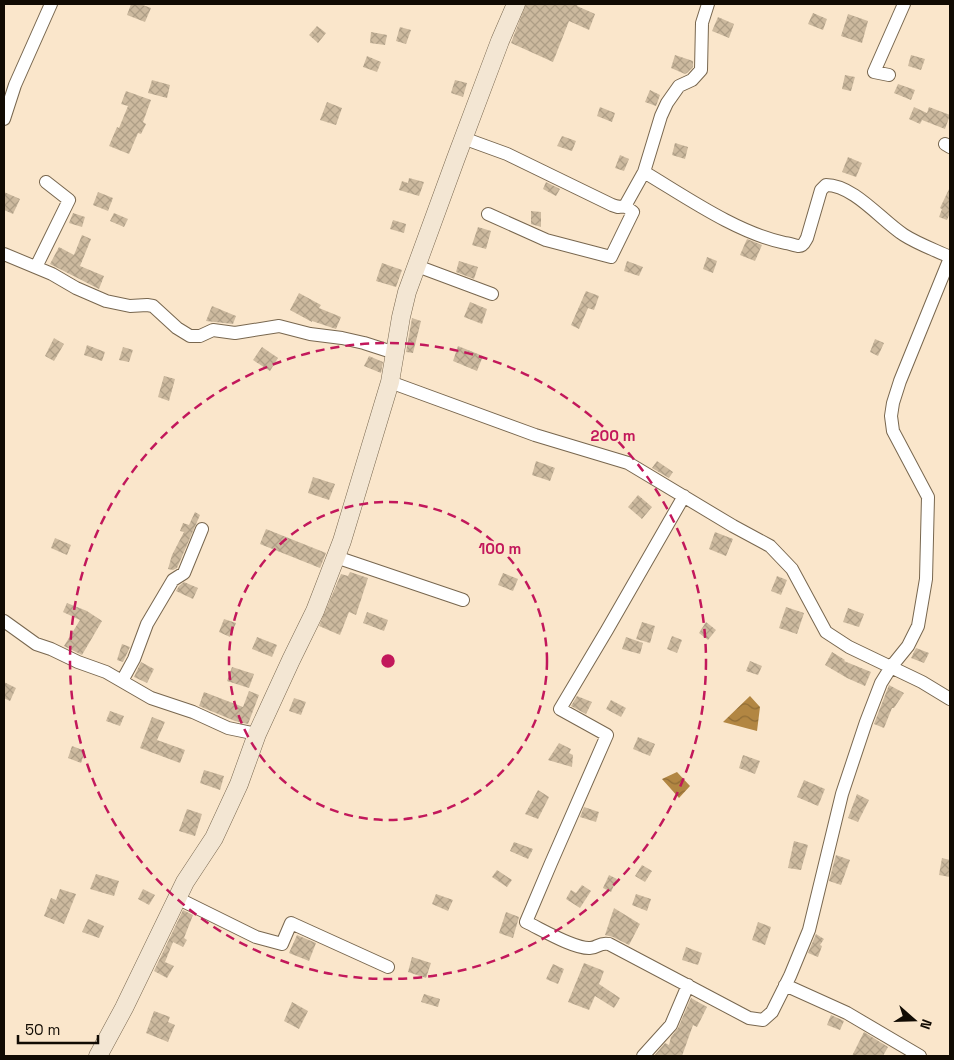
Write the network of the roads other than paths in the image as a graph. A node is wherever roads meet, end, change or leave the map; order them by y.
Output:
1 (51, 4) edge
2 (516, 4) edge
3 (708, 4) edge
4 (904, 4) edge
5 (889, 76) dead end
6 (4, 78) edge
7 (15, 85) junction
8 (4, 119) edge
9 (463, 138) junction
10 (644, 172) junction
11 (46, 182) dead end
12 (625, 206) junction
13 (488, 214) dead end
14 (4, 254) edge
15 (950, 258) edge
16 (417, 266) junction
17 (36, 267) junction
18 (492, 294) dead end
19 (394, 353) junction
20 (390, 382) junction
21 (684, 496) junction
22 (202, 529) dead end
23 (336, 557) junction
24 (463, 600) dead end
25 (4, 621) edge
26 (891, 667) junction
27 (122, 681) junction
28 (950, 699) edge
29 (257, 734) junction
30 (177, 898) junction
31 (388, 966) dead end
32 (688, 985) junction
33 (785, 985) junction
34 (98, 1056) edge
35 (643, 1056) edge
36 (920, 1056) edge

1 - 7 street
2 - 9 main road
3 - 10 street
4 - 5 street
6 - 7 street
7 - 8 street
9 - 12 street
9 - 16 main road
10 - 12 street
10 - 15 street
11 - 17 street
12 - 13 street
14 - 17 street
15 - 26 street
16 - 18 street
16 - 19 main road
17 - 19 street
19 - 20 main road
20 - 21 street
20 - 23 main road
21 - 26 street
21 - 32 street
22 - 27 street
23 - 24 street
23 - 29 main road
25 - 27 street
26 - 28 street
26 - 33 street
27 - 29 street
29 - 30 main road
30 - 31 street
30 - 34 main road
32 - 33 street
32 - 35 street
33 - 36 street

